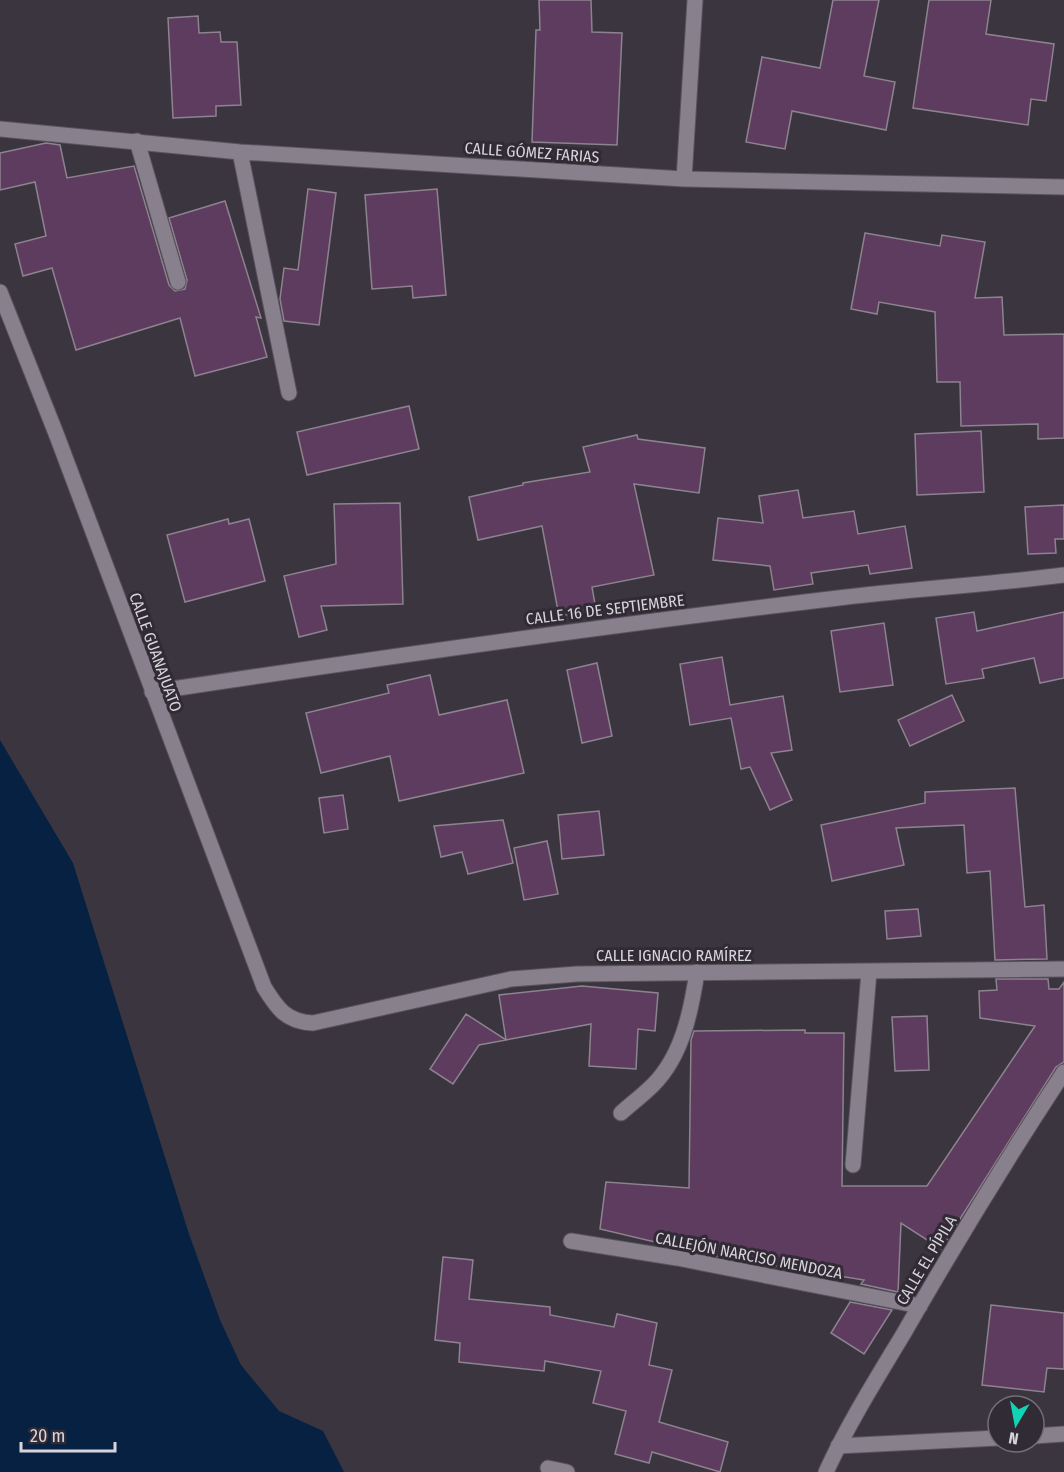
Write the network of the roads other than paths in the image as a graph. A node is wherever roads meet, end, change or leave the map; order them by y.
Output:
1 (695, 0) edge
2 (0, 129) edge
3 (137, 141) junction
4 (240, 152) junction
5 (684, 179) junction
6 (1064, 187) edge
7 (178, 282) dead end
8 (0, 292) edge
9 (289, 393) dead end
10 (1064, 575) edge
11 (152, 692) junction
12 (1064, 969) edge
13 (698, 972) junction
14 (869, 972) junction
15 (290, 1018) joint
16 (1064, 1072) edge
17 (621, 1113) dead end
18 (853, 1165) dead end
19 (571, 1241) dead end
20 (920, 1306) junction
21 (1064, 1434) edge
22 (1046, 1435) edge
23 (986, 1439) edge
24 (838, 1446) junction
25 (548, 1468) dead end
26 (567, 1472) edge
27 (826, 1472) edge

1 - 5 street
2 - 3 street, CALLE GÓMEZ FARIAS
3 - 4 street, CALLE GÓMEZ FARIAS
3 - 7 street
4 - 5 street, CALLE GÓMEZ FARIAS
4 - 9 street
5 - 6 street, CALLE GÓMEZ FARIAS
8 - 11 street, CALLE GUANAJUATO
10 - 11 street, CALLE 16 DE SEPTIEMBRE
11 - 15 street, CALLE GUANAJUATO
12 - 14 street, CALLE IGNACIO RAMÍREZ
13 - 14 street, CALLE IGNACIO RAMÍREZ
13 - 15 street, CALLE IGNACIO RAMÍREZ
13 - 17 street
14 - 18 street
16 - 20 street, CALLE EL PÍPILA
19 - 20 street, CALLEJÓN NARCISO MENDOZA
20 - 24 street, CALLE EL PÍPILA
21 - 22 street
23 - 24 street
24 - 27 street, CALLE EL PÍPILA
25 - 26 street

